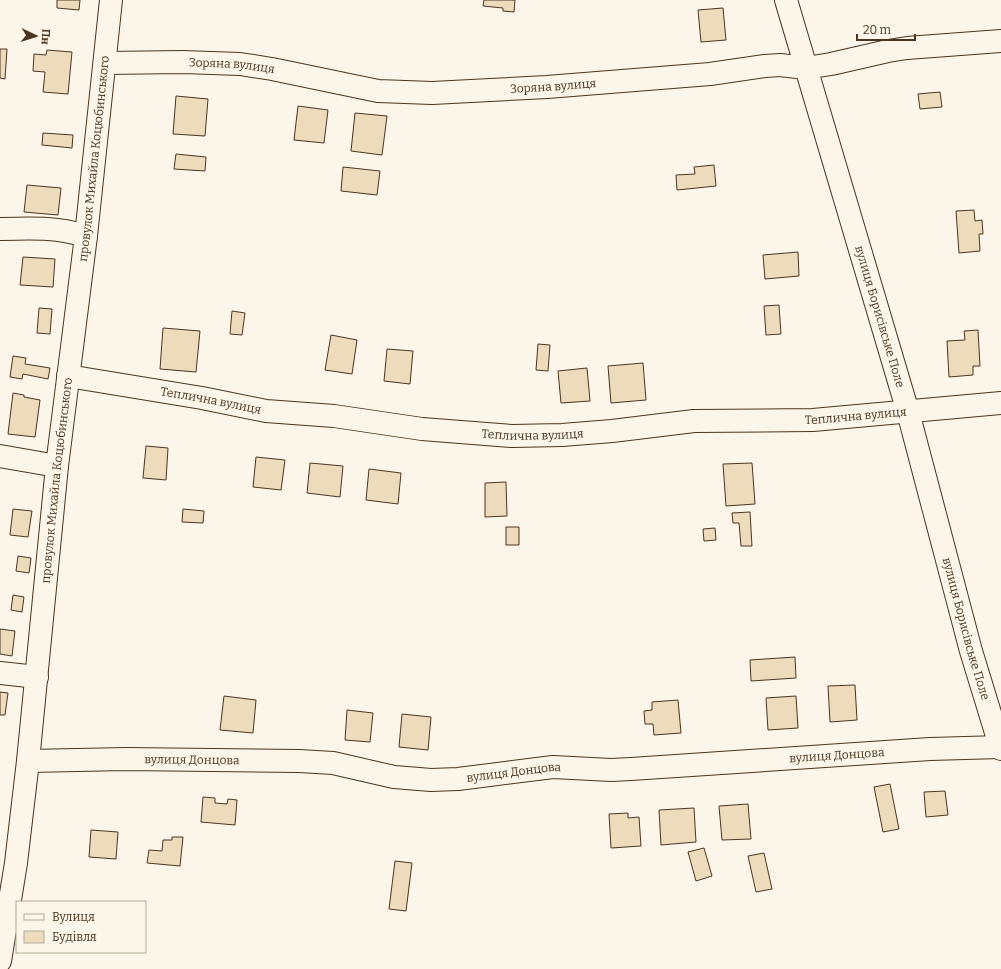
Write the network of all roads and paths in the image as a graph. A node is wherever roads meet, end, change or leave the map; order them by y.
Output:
1 (111, 0) edge
2 (786, 0) edge
3 (1001, 41) edge
4 (105, 63) junction
5 (806, 68) junction
6 (0, 229) edge
7 (86, 236) junction
8 (68, 376) junction
9 (1001, 403) edge
10 (908, 412) junction
11 (0, 456) edge
12 (57, 466) junction
13 (0, 673) edge
14 (37, 677) junction
15 (1001, 748) edge
16 (28, 761) junction
17 (8, 862) edge
18 (0, 961) edge

1 - 4 street, провулок Михайла Коцюбинського
2 - 5 street, вулиця Борисівське Поле
3 - 5 street, Зоряна вулиця
4 - 5 street, Зоряна вулиця
4 - 7 street, провулок Михайла Коцюбинського
5 - 10 street, вулиця Борисівське Поле
6 - 7 street
7 - 8 street, провулок Михайла Коцюбинського
8 - 10 street, Теплична вулиця
8 - 12 street, провулок Михайла Коцюбинського
9 - 10 street, Теплична вулиця
10 - 15 street, вулиця Борисівське Поле
11 - 12 street
12 - 14 street, провулок Михайла Коцюбинського
13 - 14 street
14 - 16 street, провулок Михайла Коцюбинського
15 - 16 street, вулиця Донцова
16 - 17 street, провулок Михайла Коцюбинського
17 - 18 street, провулок Михайла Коцюбинського

